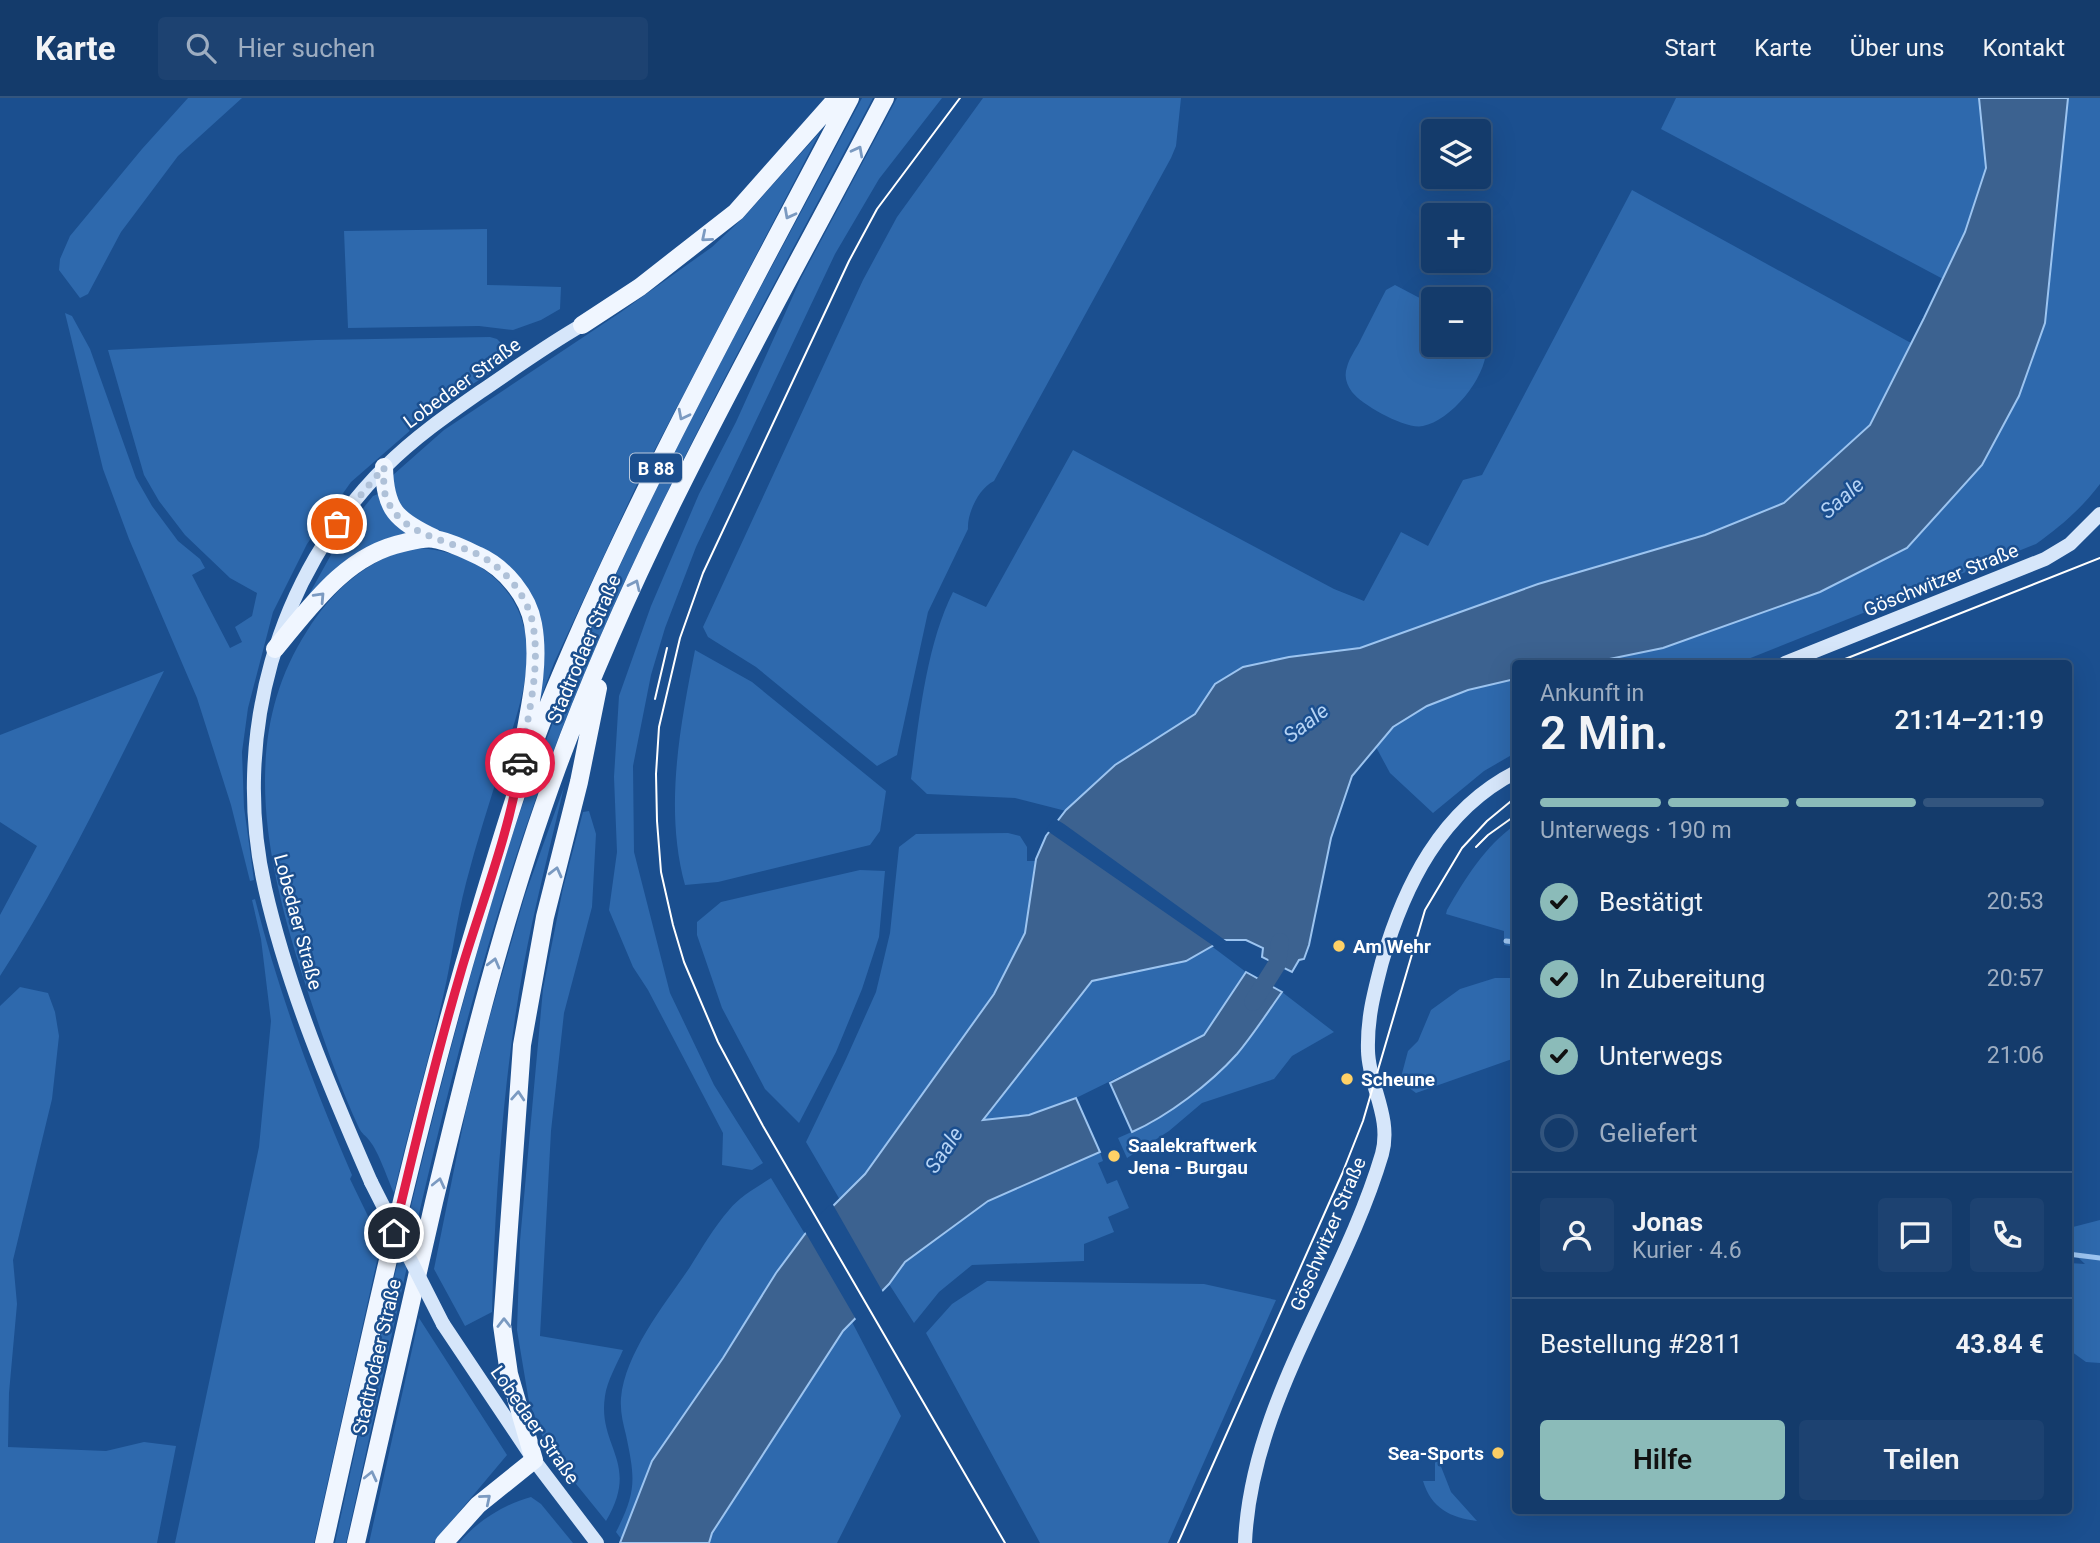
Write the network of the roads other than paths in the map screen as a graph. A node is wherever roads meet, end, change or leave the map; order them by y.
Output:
1 (837, 98) edge
2 (850, 98) edge
3 (885, 98) edge
4 (582, 325) joint
5 (384, 467) junction
6 (2100, 514) edge
7 (434, 539) junction
8 (606, 646) junction
9 (275, 649) junction
10 (1792, 660) edge
11 (1512, 775) edge
12 (515, 795) junction
13 (534, 1460) junction
14 (324, 1543) edge
15 (356, 1543) edge
16 (444, 1543) edge
17 (597, 1543) edge
18 (1245, 1543) edge

1 -> 4 main road
2 -> 12 main road, Stadtrodaer Straße / B 88
8 -> 3 main road, Stadtrodaer Straße / B 88
4 - 5 main road, Lobedaer Straße
5 - 7 main road
5 - 9 main road, Lobedaer Straße
6 - 10 main road, Göschwitzer Straße
9 -> 7 main road
7 - 12 main road
13 -> 8 main road
15 -> 8 main road, Stadtrodaer Straße / B 88
9 - 13 main road, Lobedaer Straße, bridge
11 - 18 main road, Göschwitzer Straße
12 - 14 main road, Stadtrodaer Straße / B 88
16 -> 13 main road
13 - 17 main road, Lobedaer Straße

